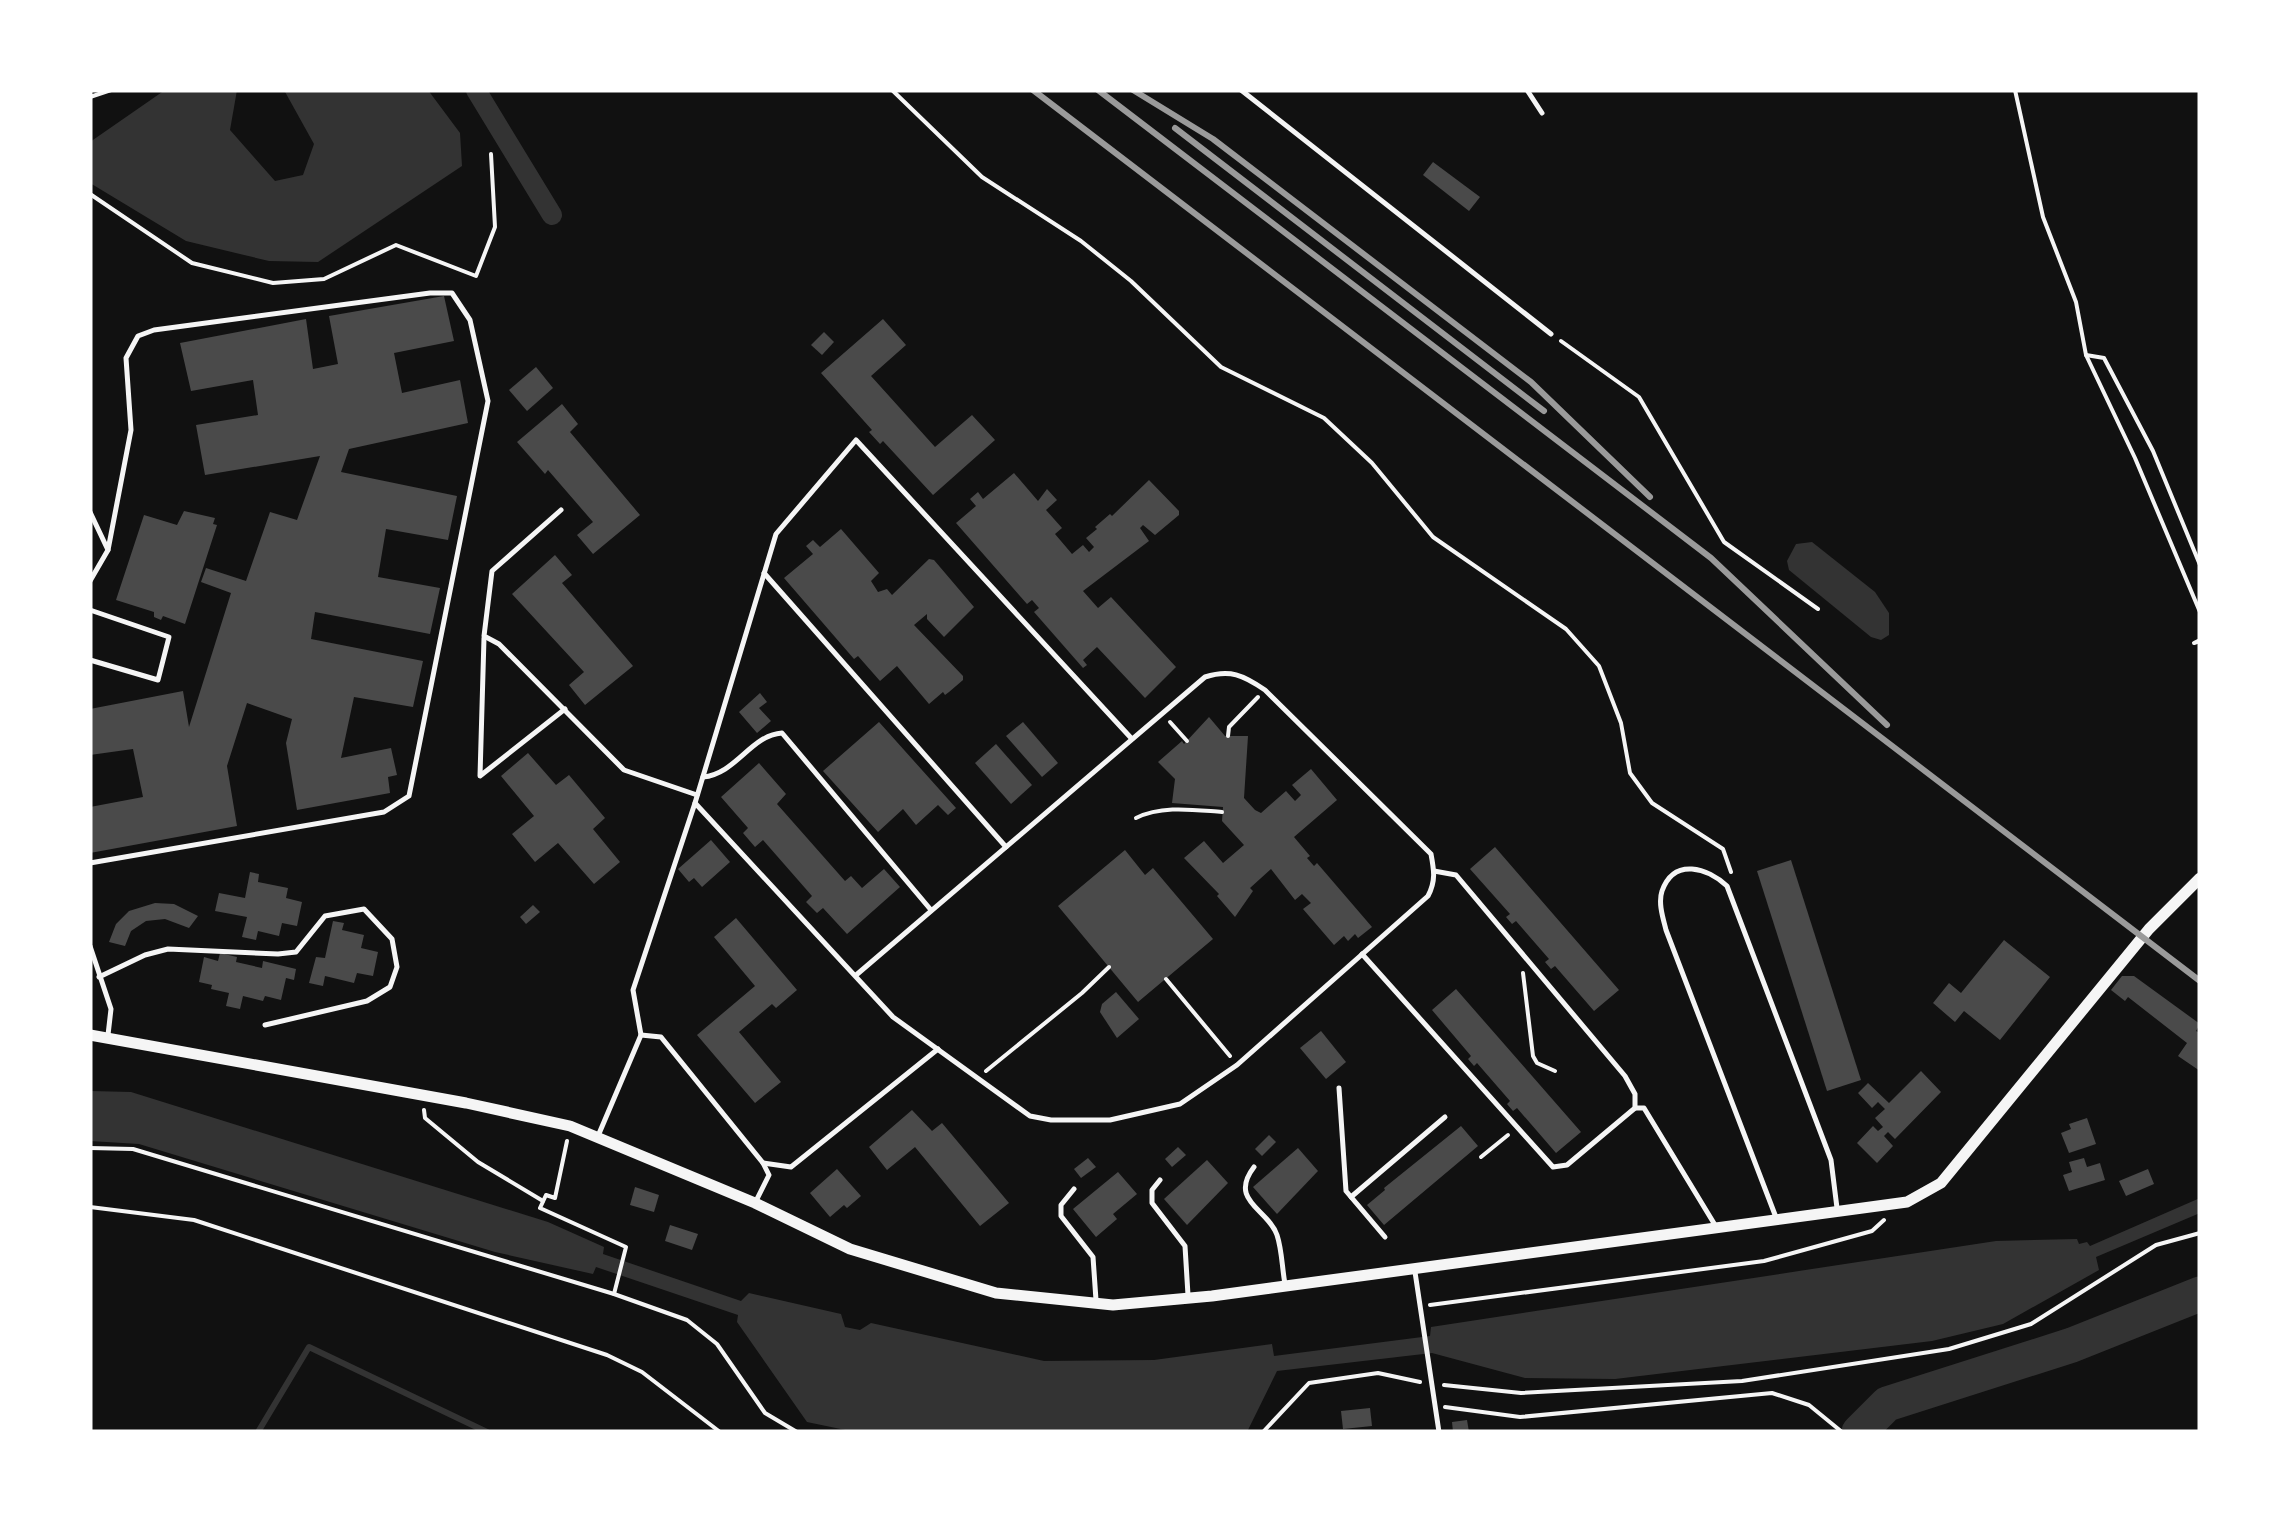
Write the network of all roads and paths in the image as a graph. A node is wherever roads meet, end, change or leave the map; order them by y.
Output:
1 (111, 90) edge
2 (892, 90) edge
3 (1242, 90) edge
4 (1527, 90) edge
5 (2015, 90) edge
6 (90, 97) edge
7 (1542, 113) dead end
8 (492, 154) dead end
9 (90, 194) edge
10 (1551, 334) joint
11 (2086, 356) junction
12 (561, 510) dead end
13 (90, 512) edge
14 (108, 550) junction
15 (2200, 565) edge
16 (764, 572) junction
17 (90, 581) edge
18 (1818, 609) dead end
19 (90, 610) edge
20 (2200, 612) edge
21 (484, 636) junction
22 (90, 660) edge
23 (1265, 690) junction
24 (565, 709) junction
25 (1162, 714) junction
26 (1228, 736) dead end
27 (1132, 739) junction
28 (1187, 741) dead end
29 (702, 777) junction
30 (696, 799) junction
31 (1222, 812) dead end
32 (1136, 818) dead end
33 (1006, 847) junction
34 (90, 863) edge
35 (1434, 871) junction
36 (2200, 878) edge
37 (1736, 886) dead end
38 (932, 910) junction
39 (90, 946) edge
40 (1362, 954) junction
41 (1527, 960) junction
42 (1108, 968) dead end
43 (854, 976) junction
44 (100, 977) junction
45 (1166, 979) dead end
46 (265, 1026) dead end
47 (90, 1035) edge
48 (642, 1035) junction
49 (107, 1038) junction
50 (938, 1049) junction
51 (1237, 1064) junction
52 (1555, 1071) dead end
53 (978, 1078) junction
54 (1338, 1088) dead end
55 (424, 1095) junction
56 (1636, 1108) junction
57 (1446, 1117) dead end
58 (570, 1126) junction
59 (1516, 1129) junction
60 (598, 1136) junction
61 (90, 1148) edge
62 (1481, 1157) dead end
63 (763, 1163) junction
64 (1254, 1168) dead end
65 (1160, 1180) dead end
66 (1074, 1188) dead end
67 (1352, 1197) junction
68 (543, 1201) junction
69 (755, 1204) junction
70 (1890, 1204) junction
71 (90, 1207) edge
72 (1837, 1212) junction
73 (1777, 1220) junction
74 (1716, 1228) junction
75 (2200, 1233) edge
76 (1385, 1237) dead end
77 (1414, 1269) junction
78 (1285, 1286) junction
79 (614, 1294) junction
80 (1188, 1298) junction
81 (1096, 1303) junction
82 (1420, 1306) junction
83 (1432, 1383) junction
84 (1435, 1405) junction
85 (720, 1432) edge
86 (797, 1432) edge
87 (1263, 1432) edge
88 (1439, 1432) edge
89 (1842, 1432) edge

1 - 6 path
2 - 37 path
3 - 10 lane
4 - 7 lane
5 - 11 path
8 - 9 path
10 - 18 path
11 - 15 path
11 - 20 path
12 - 21 lane
13 - 14 lane
14 - 17 lane
14 - 34 lane
16 - 27 lane
16 - 29 lane
16 - 33 lane
19 - 22 lane
21 - 24 lane
21 - 24 lane
23 - 25 lane
23 - 26 path
23 - 35 lane
24 - 30 lane
25 - 27 lane
25 - 28 path
27 - 33 lane
29 - 30 lane
29 - 38 lane
30 - 43 lane
30 - 48 lane
31 - 32 path
33 - 38 lane
35 - 40 lane
35 - 41 lane
36 - 70 street
38 - 43 lane
39 - 44 lane
40 - 51 lane
40 - 59 lane
41 - 52 path
41 - 56 lane
42 - 53 path
43 - 50 lane
44 - 46 lane
44 - 49 lane
45 - 51 path
47 - 49 street
48 - 60 lane
48 - 63 lane
49 - 55 street
50 - 53 lane
50 - 63 lane
51 - 53 lane
54 - 67 lane
55 - 58 street
55 - 68 path
56 - 59 lane
56 - 74 lane
57 - 67 lane
58 - 60 street
58 - 68 path
59 - 62 path
60 - 69 street
61 - 79 path
63 - 69 lane
64 - 78 lane
65 - 80 lane
66 - 81 lane
67 - 76 lane
68 - 79 path
69 - 81 street
70 - 72 street
70 - 82 path
71 - 85 path
72 - 73 street
72 - 73 lane
73 - 74 street
74 - 77 street
75 - 83 path
77 - 78 street
77 - 82 lane
78 - 80 street
79 - 86 path
80 - 81 street
82 - 83 lane
83 - 84 lane
83 - 87 path
84 - 88 lane
84 - 89 path

